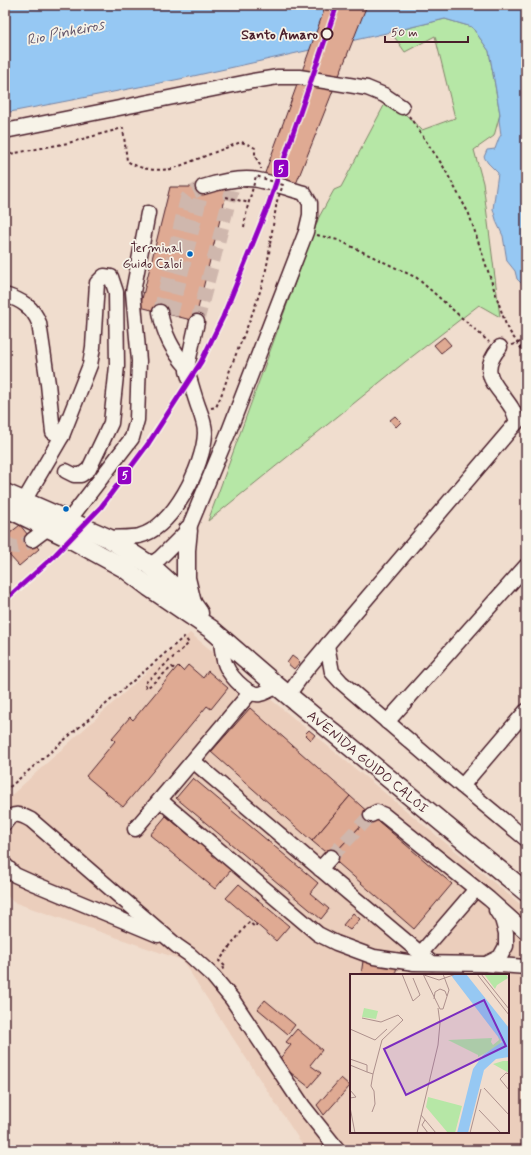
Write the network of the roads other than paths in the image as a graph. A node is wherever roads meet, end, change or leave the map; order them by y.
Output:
1 (402, 107) road end
2 (5, 131) edge
3 (202, 187) dead end
4 (148, 213) dead end
5 (5, 295) edge
6 (166, 314) tunnel mouth
7 (197, 322) tunnel mouth
8 (500, 347) road end
9 (187, 367) junction
10 (521, 425) edge
11 (57, 434) junction
12 (66, 471) dead end
13 (12, 500) edge
14 (69, 520) junction
15 (48, 528) junction
16 (188, 530) junction
17 (108, 538) junction
18 (32, 540) tunnel mouth
19 (150, 565) junction
20 (526, 566) edge
21 (124, 568) junction
22 (192, 603) junction
23 (216, 633) junction
24 (327, 645) junction
25 (282, 691) junction
26 (250, 693) junction
27 (526, 711) edge
28 (387, 722) junction
29 (194, 760) junction
30 (462, 786) junction
31 (160, 800) junction
32 (371, 815) dead end
33 (6, 817) edge
34 (135, 829) dead end
35 (526, 840) edge
36 (331, 857) tunnel mouth
37 (5, 865) edge
38 (320, 869) junction
39 (476, 889) junction
40 (526, 892) edge
41 (488, 899) junction
42 (526, 932) edge
43 (170, 940) junction
44 (421, 953) junction
45 (432, 963) junction
46 (485, 964) junction
47 (526, 968) edge
48 (338, 1150) edge

1 - 2 lane
3 - 16 lane
4 - 14 lane
5 - 11 lane
6 - 9 lane
7 - 9 lane
8 - 10 lane
9 - 17 lane
10 - 24 lane
11 - 12 lane
11 - 13 lane
13 - 14 main road, AVENIDA GUIDO CALOI
13 - 15 main road, AVENIDA GUIDO CALOI
14 - 17 main road, AVENIDA GUIDO CALOI
15 - 18 lane
15 - 21 main road, AVENIDA GUIDO CALOI
16 - 19 lane
16 - 22 main road
17 - 19 main road, AVENIDA GUIDO CALOI
19 - 21 main road
19 - 22 main road, AVENIDA GUIDO CALOI
20 - 28 lane
21 - 23 main road, AVENIDA GUIDO CALOI
22 - 23 main road, AVENIDA GUIDO CALOI
23 - 25 main road, AVENIDA GUIDO CALOI
23 - 26 lane
24 - 25 lane
24 - 28 lane
25 - 26 lane
25 - 40 main road, AVENIDA GUIDO CALOI
26 - 29 lane
27 - 30 lane
28 - 30 lane
29 - 31 lane
29 - 38 lane
30 - 35 lane
31 - 34 lane
31 - 45 lane
32 - 39 lane
33 - 43 lane
36 - 38 lane
37 - 43 lane
38 - 44 lane
39 - 41 lane
39 - 44 lane
41 - 42 lane
41 - 46 lane
43 - 48 lane
44 - 45 lane
45 - 46 lane
46 - 47 lane

